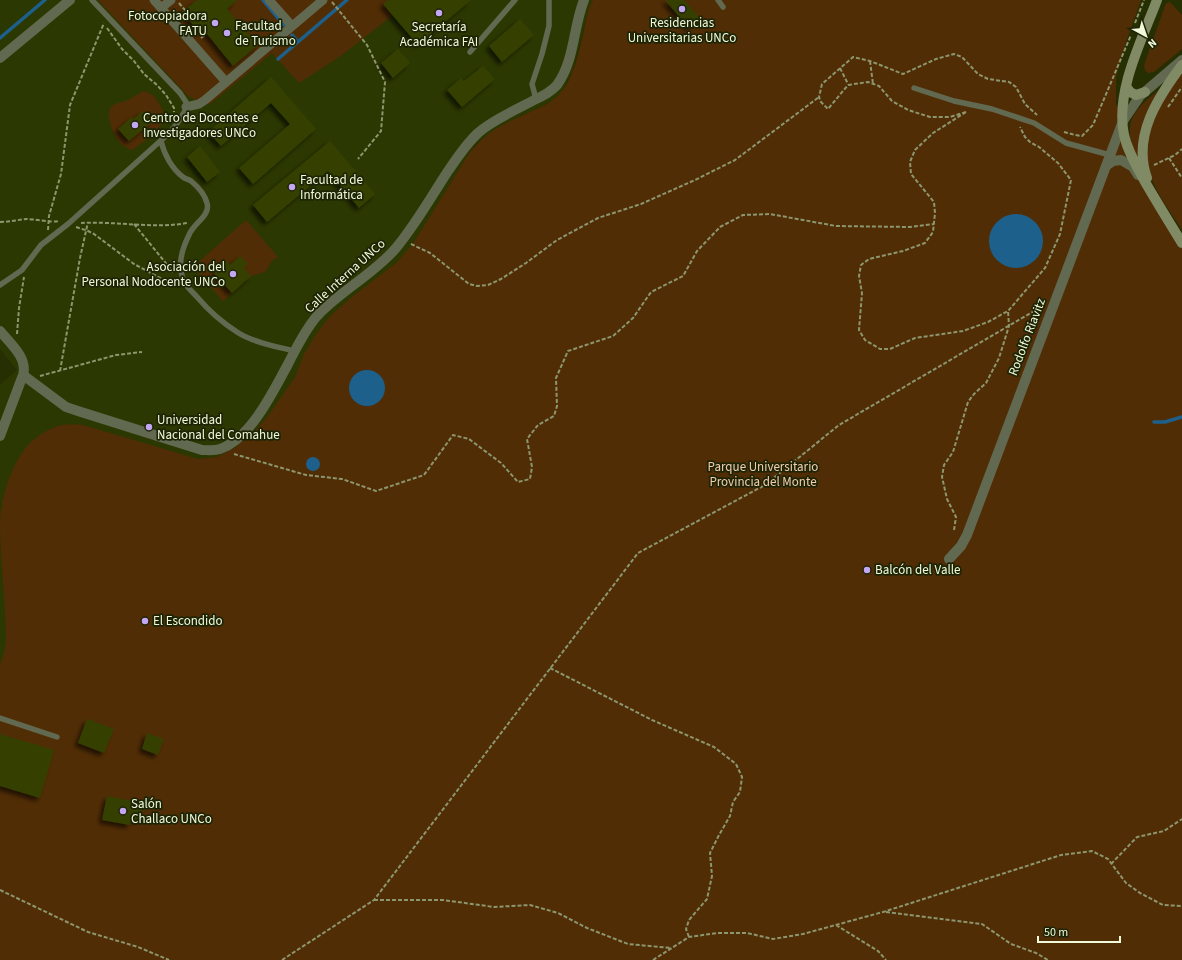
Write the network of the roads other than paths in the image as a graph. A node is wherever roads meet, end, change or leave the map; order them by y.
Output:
1 (70, 0) edge
2 (92, 0) edge
3 (154, 0) edge
4 (171, 0) edge
5 (269, 0) edge
6 (323, 0) edge
7 (515, 0) edge
8 (550, 0) edge
9 (584, 0) edge
10 (718, 0) edge
11 (1157, 0) edge
12 (723, 7) dead end
13 (162, 8) junction
14 (292, 26) junction
15 (470, 52) dead end
16 (0, 58) edge
17 (1182, 60) edge
18 (1182, 65) edge
19 (226, 82) junction
20 (1126, 86) junction
21 (914, 88) dead end
22 (1145, 92) junction
23 (536, 99) junction
24 (186, 107) junction
25 (1123, 121) junction
26 (161, 141) junction
27 (1110, 155) junction
28 (1106, 166) junction
29 (1155, 199) junction
30 (1182, 243) edge
31 (0, 285) edge
32 (0, 331) edge
33 (295, 351) junction
34 (23, 375) junction
35 (0, 436) edge
36 (949, 559) dead end
37 (0, 718) edge
38 (57, 737) dead end

1 - 16 street
2 - 24 lane
3 - 13 street
4 - 13 street
5 - 14 street
6 - 14 street
7 - 15 lane
8 - 23 lane
9 - 23 street, Calle Interna UNCo
10 - 12 lane
11 - 20 main road, Rodolfo Riavitz
13 - 19 street
14 - 19 street
17 - 22 street, Rodolfo Riavitz
18 - 29 main road
19 - 24 street
20 - 22 main road
20 - 25 main road, Rodolfo Riavitz
21 - 27 lane
22 - 25 street, Rodolfo Riavitz
23 - 33 street, Calle Interna UNCo
24 - 26 lane
25 - 27 street, Rodolfo Riavitz
25 - 29 main road
26 - 31 lane
26 - 33 lane
27 - 28 street, Rodolfo Riavitz
28 - 29 street
28 - 36 street, Rodolfo Riavitz
29 - 30 main road
32 - 34 street
33 - 34 street, Calle Interna UNCo
34 - 35 street
37 - 38 lane

